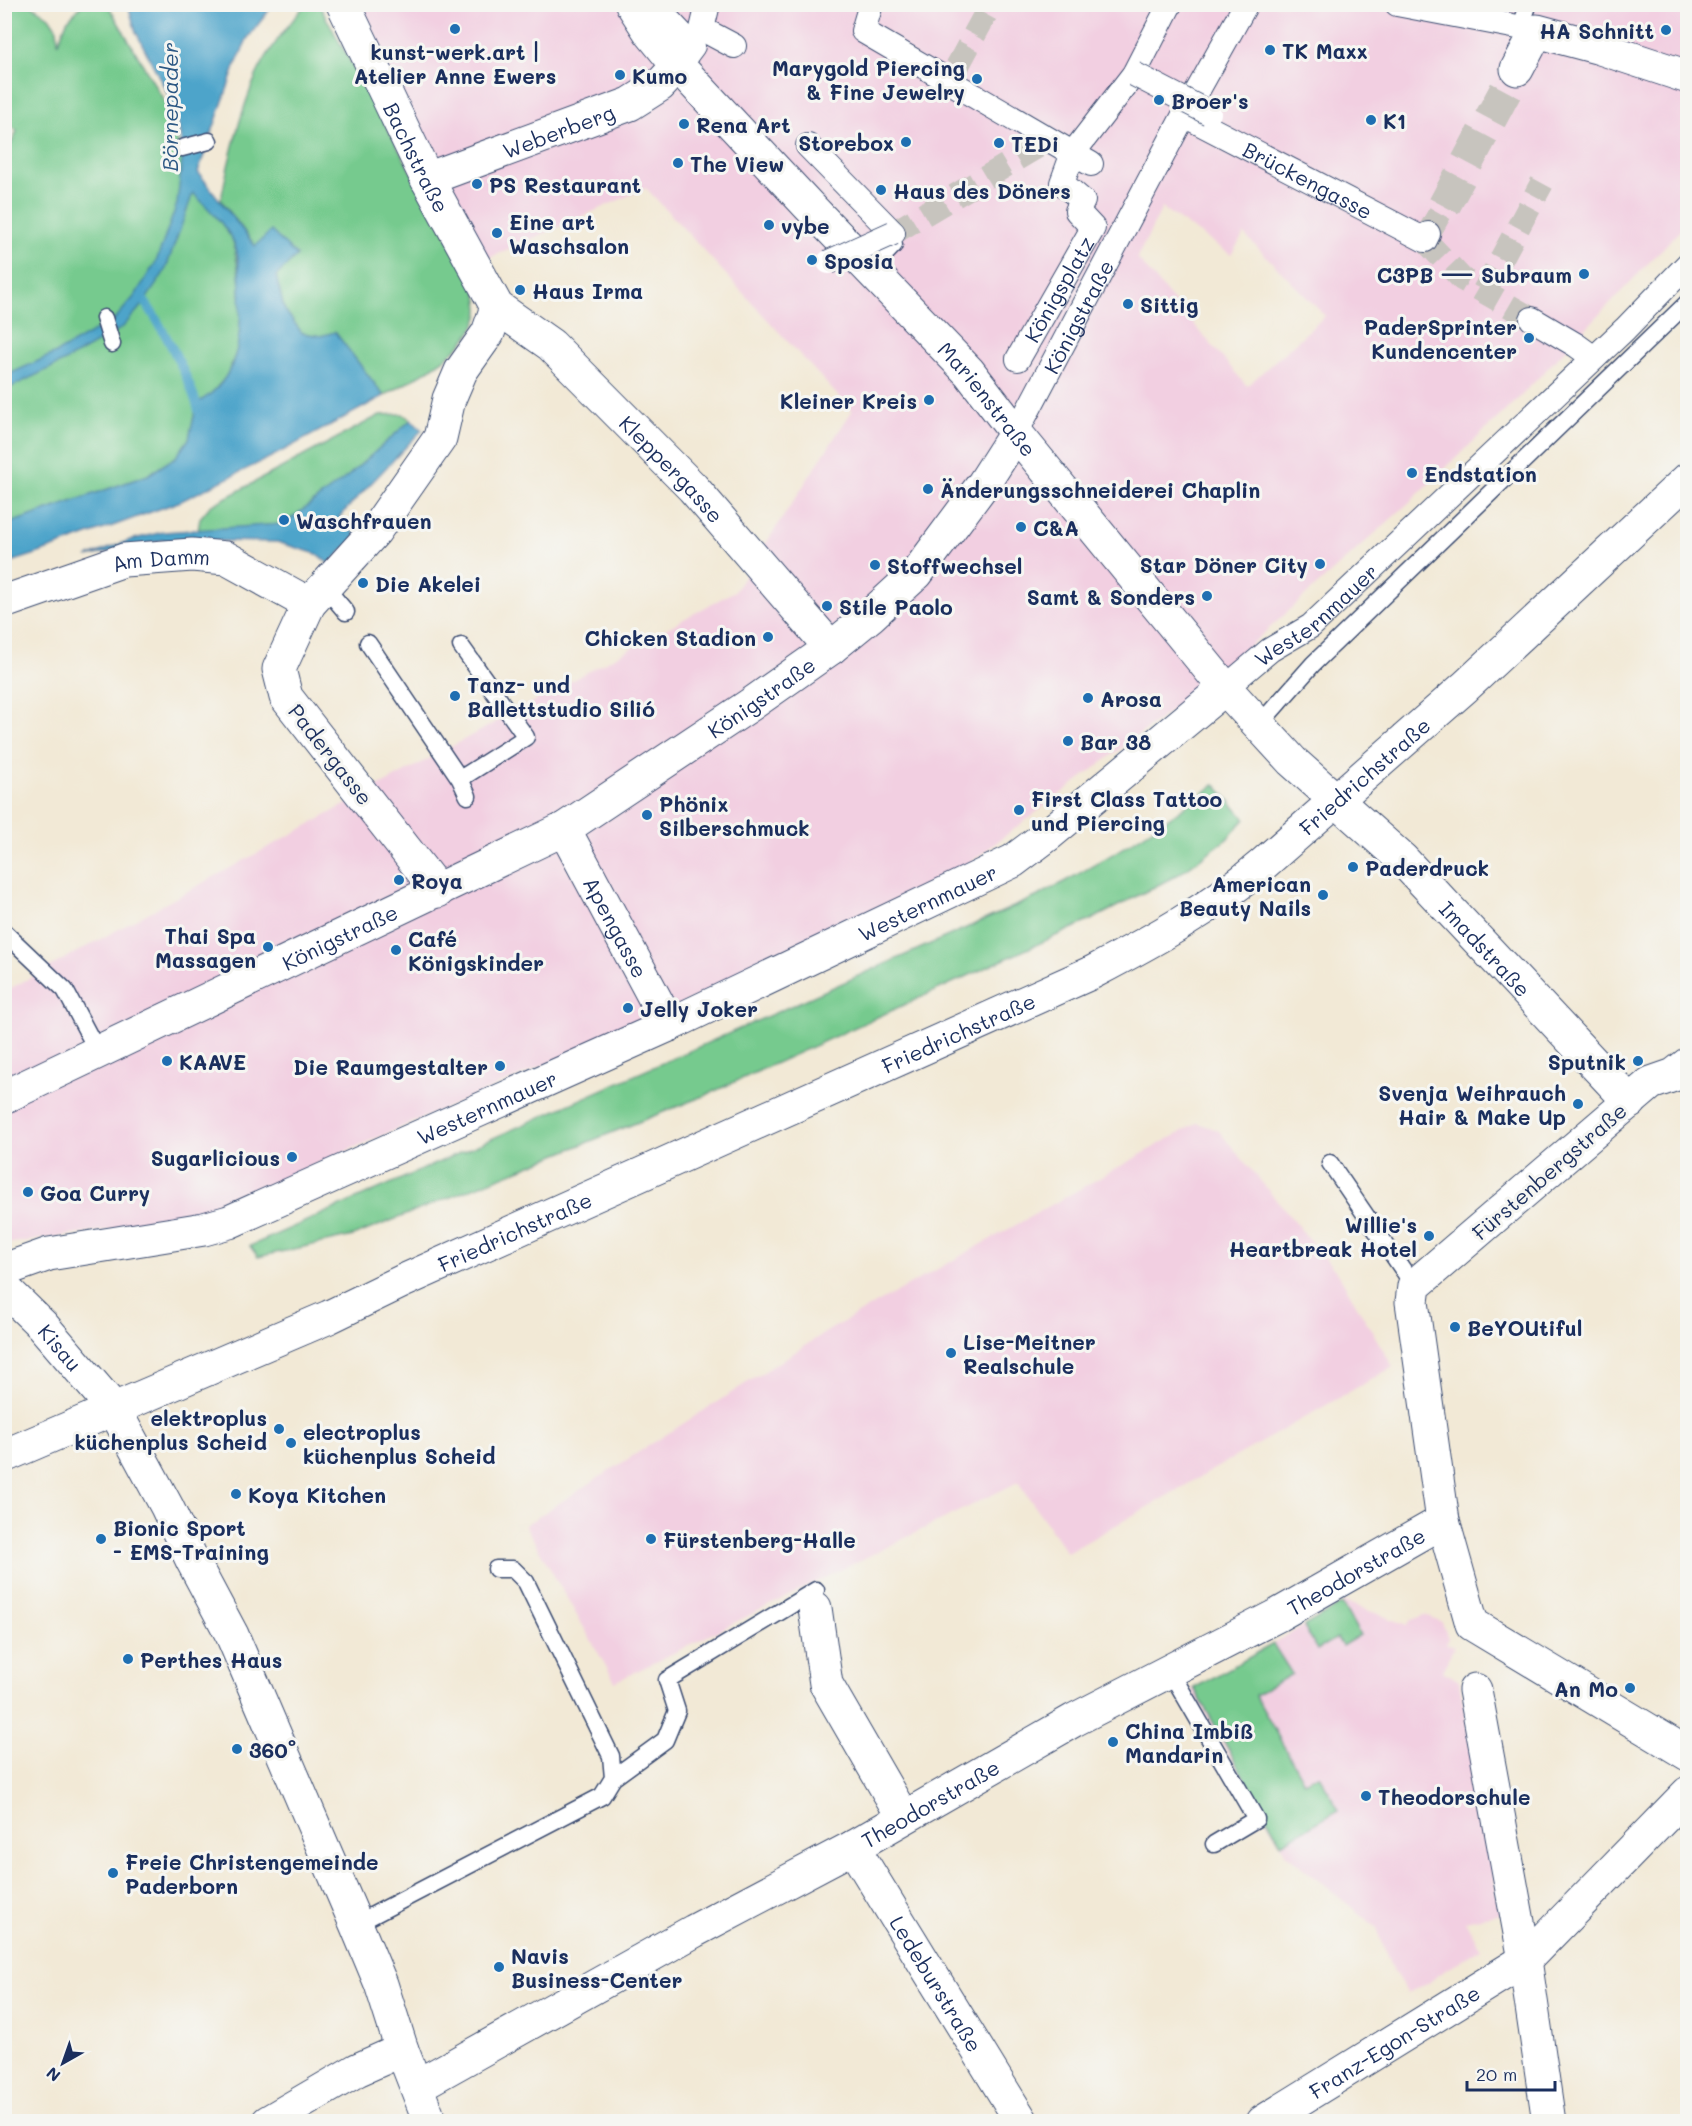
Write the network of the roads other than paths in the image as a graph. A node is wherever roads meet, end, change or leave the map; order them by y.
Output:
1 (343, 4) edge
2 (632, 4) edge
3 (660, 4) edge
4 (708, 4) edge
5 (871, 4) edge
6 (1170, 4) edge
7 (1246, 4) edge
8 (1397, 4) edge
9 (1528, 25) junction
10 (734, 46) dead end
11 (678, 66) junction
12 (1517, 69) tunnel mouth
13 (1134, 74) junction
14 (1688, 76) edge
15 (1209, 113) dead end
16 (1184, 115) junction
17 (208, 141) dead end
18 (808, 146) dead end
19 (182, 148) dead end
20 (1079, 164) junction
21 (426, 179) junction
22 (1428, 234) tunnel mouth
23 (893, 239) junction
24 (830, 262) dead end
25 (1688, 264) edge
26 (870, 270) junction
27 (1688, 302) edge
28 (496, 307) junction
29 (104, 318) dead end
30 (1532, 319) tunnel mouth
31 (112, 344) dead end
32 (1594, 358) junction
33 (1018, 359) dead end
34 (1016, 433) junction
35 (1688, 479) edge
36 (317, 595) junction
37 (4, 602) edge
38 (346, 612) dead end
39 (368, 643) dead end
40 (461, 646) dead end
41 (831, 648) junction
42 (1225, 688) junction
43 (1259, 725) junction
44 (460, 779) junction
45 (468, 796) dead end
46 (1336, 802) junction
47 (564, 829) junction
48 (438, 891) junction
49 (4, 932) edge
50 (669, 1025) junction
51 (98, 1052) junction
52 (1683, 1075) edge
53 (4, 1098) edge
54 (1630, 1102) junction
55 (1330, 1163) dead end
56 (4, 1270) edge
57 (1414, 1286) junction
58 (4, 1288) edge
59 (114, 1408) junction
60 (4, 1456) edge
61 (1443, 1521) junction
62 (496, 1569) dead end
63 (816, 1599) joint
64 (1170, 1671) junction
65 (1475, 1690) dead end
66 (1688, 1755) edge
67 (613, 1778) junction
68 (1688, 1793) edge
69 (903, 1817) junction
70 (1214, 1844) dead end
71 (853, 1847) junction
72 (356, 1924) junction
73 (1524, 1960) junction
74 (402, 2050) junction
75 (417, 2086) junction
76 (268, 2121) edge
77 (430, 2121) edge
78 (1022, 2121) edge
79 (1263, 2121) edge
80 (1549, 2121) edge

1 - 21 street, Bachstraße
2 - 11 street, Marienstraße
3 - 11 street
4 - 10 street
5 - 20 street
6 - 13 street
7 - 16 street, Königstraße
8 - 9 street
9 - 12 street
9 - 14 street
11 - 21 street, Weberberg
11 - 26 street, Marienstraße
13 - 15 street, bridge
13 - 20 street
16 - 22 street, Brückengasse
16 - 34 street, Königstraße
17 - 19 lane
18 - 23 street
20 - 33 street, Königsplatz
21 - 28 street, Bachstraße
23 - 24 street, bridge
23 - 26 lane
25 - 32 street, Westernmauer
26 - 34 street, Marienstraße
27 - 43 lane
28 - 36 street, Padergasse
28 - 41 street, Kleppergasse
29 - 31 lane
30 - 32 street
32 - 42 street, Westernmauer
34 - 41 street, Königstraße
34 - 42 street, Marienstraße
35 - 46 street, Friedrichstraße
36 - 37 street, Am Damm
36 - 38 lane
36 - 48 street, Padergasse
39 - 44 lane
40 - 44 lane
41 - 47 street, Königstraße
42 - 43 street, Marienstraße
42 - 50 street, Westernmauer
43 - 46 street, Marienstraße
44 - 45 lane
46 - 54 street, Imadstraße
46 - 59 street, Friedrichstraße
47 - 48 street, Königstraße
47 - 50 street, Apengasse
48 - 51 street, Königstraße
49 - 51 lane
50 - 56 street, Westernmauer
51 - 53 street, Königstraße
52 - 54 street, Fürstenbergstraße
54 - 57 street, Fürstenbergstraße
55 - 57 lane
57 - 61 street
58 - 59 street, Kisau
59 - 60 street, Friedrichstraße
59 - 72 street, Kisau
61 - 64 street, Theodorstraße
61 - 66 street
62 - 67 lane
63 - 67 lane
63 - 69 street
64 - 69 street, Theodorstraße
64 - 70 lane
65 - 73 street
67 - 72 lane
68 - 73 street, Franz-Egon-Straße
69 - 71 street, Theodorstraße
71 - 75 street, Theodorstraße
71 - 78 street, Ledeburstraße
72 - 74 street, Kisau
73 - 79 street, Franz-Egon-Straße
73 - 80 street
74 - 75 street, Kisau
74 - 76 street
75 - 77 street, Kisau

